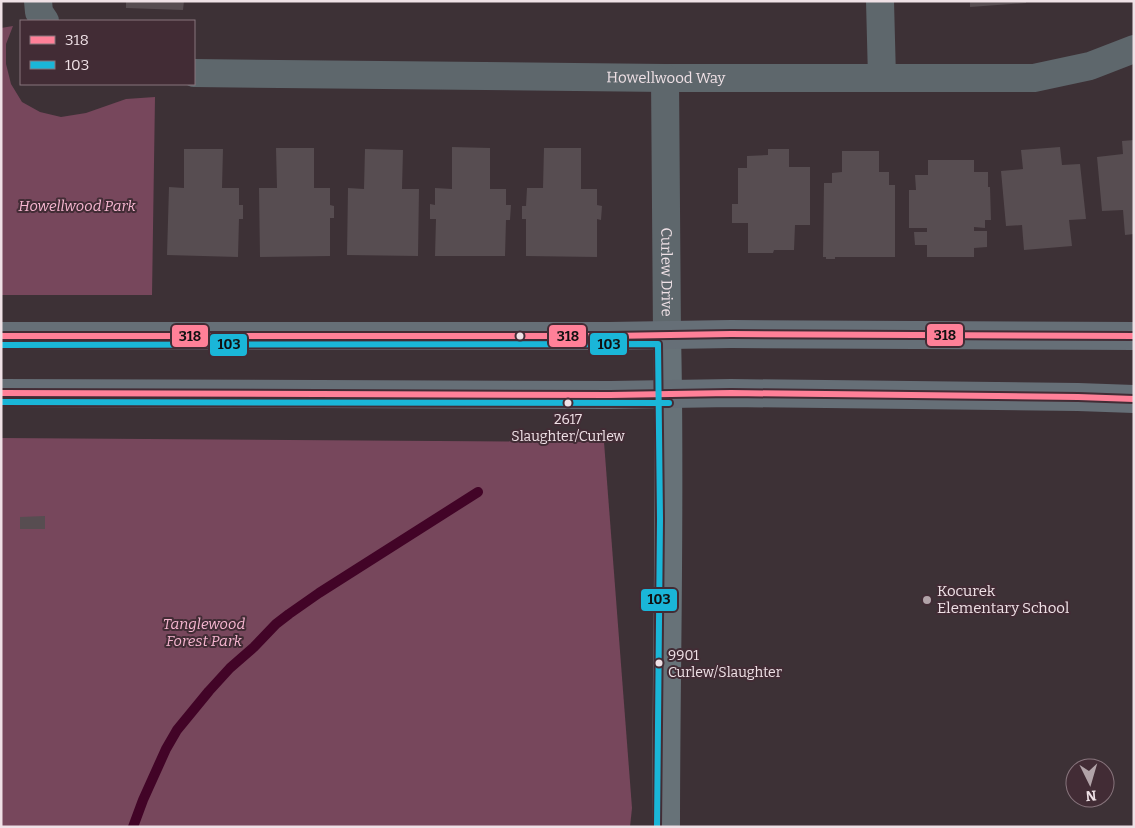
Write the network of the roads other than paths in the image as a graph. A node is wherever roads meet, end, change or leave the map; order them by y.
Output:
1 (38, 1) edge
2 (880, 1) edge
3 (44, 20) edge
4 (1134, 50) edge
5 (195, 73) edge
6 (665, 78) junction
7 (882, 78) junction
8 (667, 335) junction
9 (1, 336) edge
10 (1134, 336) edge
11 (1, 394) edge
12 (669, 394) junction
13 (1134, 398) edge
14 (666, 827) edge

1 - 3 street
2 - 7 street
4 - 7 street, Howellwood Way
5 - 6 street, Howellwood Way
6 - 7 street, Howellwood Way
6 - 8 street, Curlew Drive
8 - 9 main road
8 - 10 main road
8 - 12 street, Curlew Drive
11 - 12 main road
12 - 13 main road
12 - 14 street, Curlew Drive

